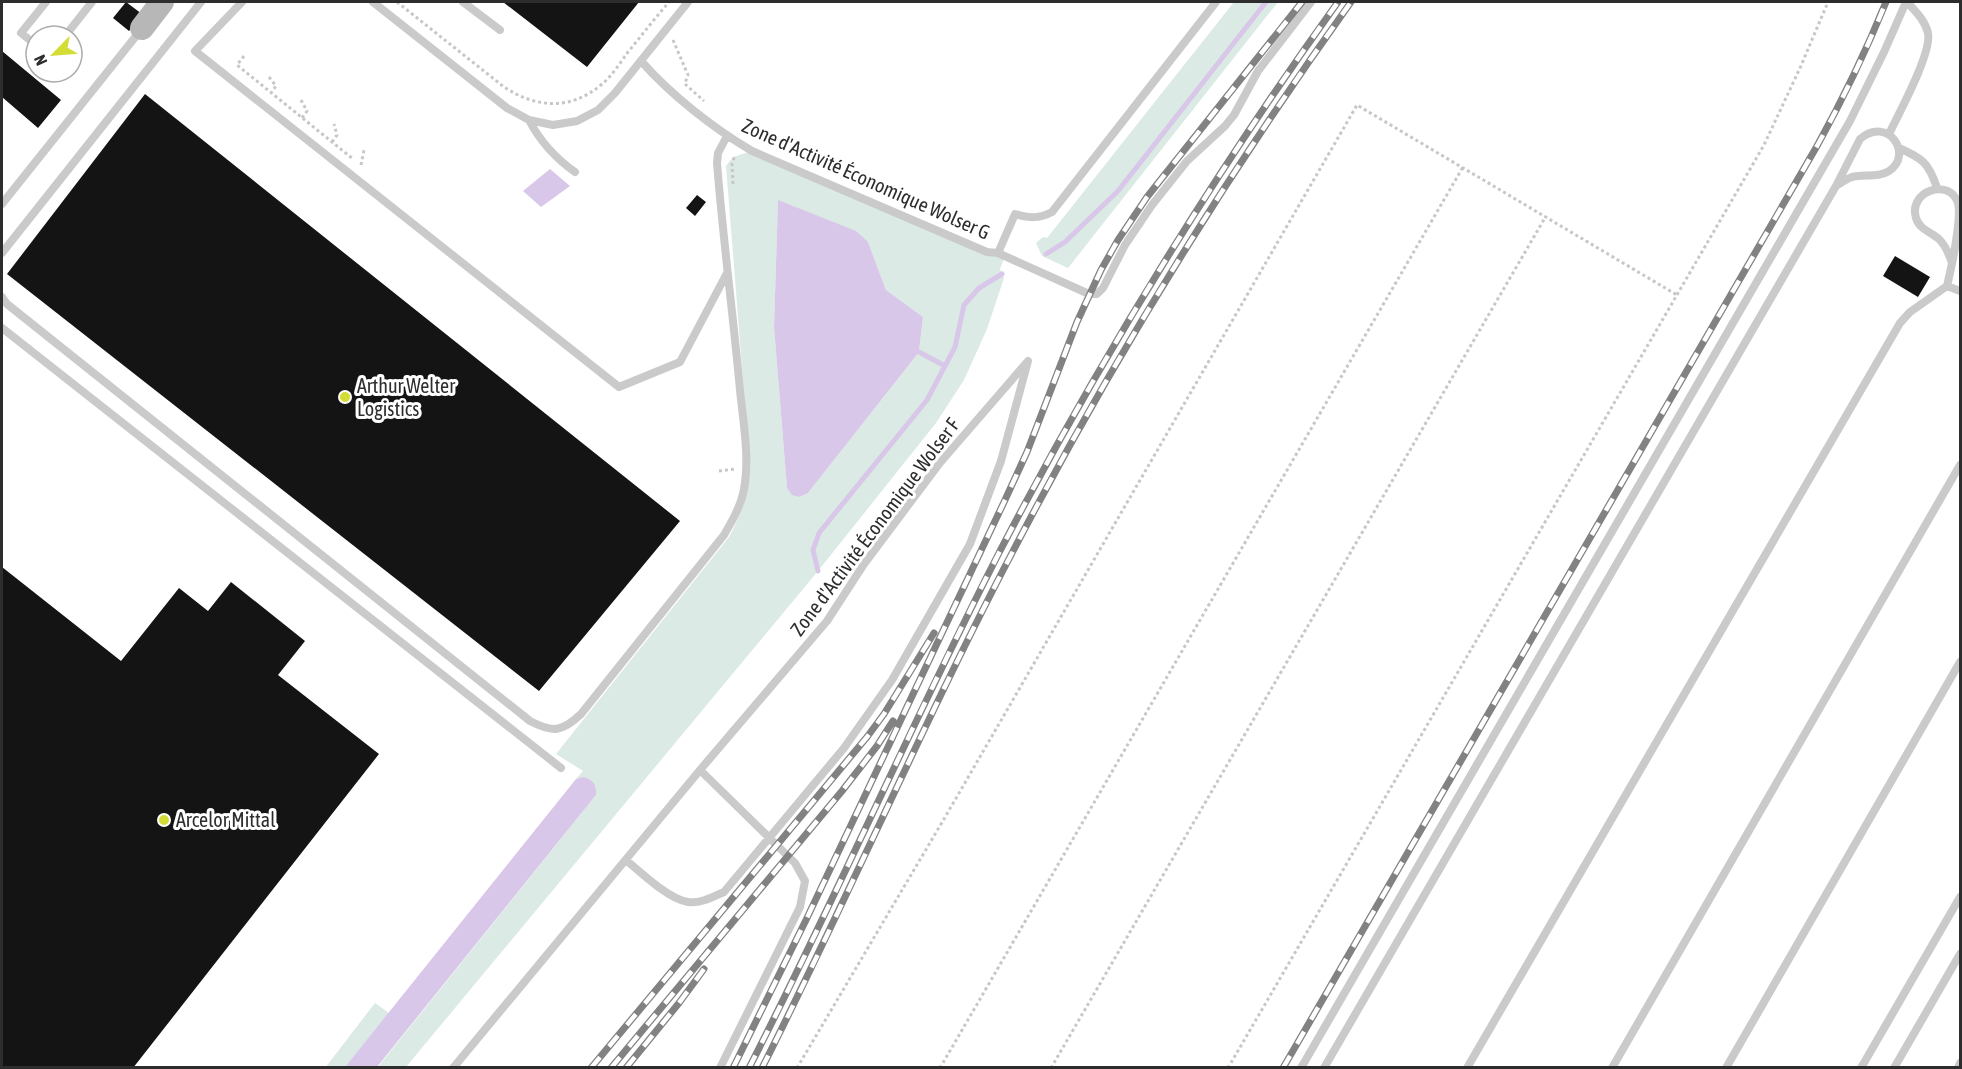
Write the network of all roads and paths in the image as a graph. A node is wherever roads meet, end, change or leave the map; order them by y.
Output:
1 (46, 2) edge
2 (92, 2) edge
3 (162, 2) edge
4 (201, 2) edge
5 (242, 2) edge
6 (373, 2) edge
7 (397, 2) edge
8 (463, 2) edge
9 (669, 2) edge
10 (688, 2) edge
11 (1216, 2) edge
12 (1311, 2) edge
13 (1828, 2) edge
14 (1906, 2) edge
15 (654, 20) junction
16 (28, 24) edge
17 (75, 24) edge
18 (142, 28) joint
19 (500, 30) dead end
20 (665, 30) junction
21 (641, 61) junction
22 (269, 77) dead end
23 (271, 93) dead end
24 (676, 94) junction
25 (301, 100) dead end
26 (302, 118) dead end
27 (529, 120) junction
28 (334, 124) dead end
29 (1889, 134) junction
30 (727, 136) junction
31 (332, 142) dead end
32 (1899, 148) junction
33 (364, 150) dead end
34 (361, 165) dead end
35 (1463, 167) junction
36 (575, 172) dead end
37 (1836, 186) junction
38 (1937, 188) junction
39 (2, 204) edge
40 (1546, 216) junction
41 (2, 253) edge
42 (1002, 254) junction
43 (1952, 263) junction
44 (727, 273) junction
45 (1947, 286) junction
46 (1960, 291) edge
47 (1677, 295) junction
48 (2, 297) edge
49 (2, 328) edge
50 (1960, 465) edge
51 (1960, 662) edge
52 (561, 768) dead end
53 (700, 770) junction
54 (770, 837) junction
55 (626, 860) junction
56 (1960, 897) edge
57 (1960, 954) edge
58 (1960, 1064) edge
59 (453, 1068) edge
60 (720, 1068) edge
61 (797, 1068) edge
62 (940, 1068) edge
63 (1051, 1068) edge
64 (1228, 1068) edge
65 (1301, 1068) edge
66 (1324, 1068) edge
67 (1467, 1068) edge
68 (1612, 1068) edge
69 (1726, 1068) edge
70 (1862, 1068) edge
71 (1894, 1068) edge
72 (1958, 1068) edge

1 - 16 lane
2 - 17 lane
3 - 18 main road
4 - 41 lane
5 - 44 lane
6 - 27 lane
7 - 15 path
8 - 19 lane
9 - 15 path
10 - 20 lane
11 - 42 lane, Zone d'Activité Économique Wolser G
12 - 42 lane
13 - 47 path
14 - 29 lane
14 - 65 lane
15 - 20 path
18 - 39 lane
20 - 21 lane
20 - 24 path
21 - 24 lane, Zone d'Activité Économique Wolser G
21 - 27 lane
22 - 23 path
24 - 30 lane, Zone d'Activité Économique Wolser G
25 - 26 path
27 - 36 lane
28 - 31 path
29 - 32 lane
29 - 37 lane
30 - 42 lane, Zone d'Activité Économique Wolser G
30 - 44 lane
32 - 37 lane
32 - 38 lane
33 - 34 path
35 - 40 path
35 - 61 path
35 - 62 path
37 - 66 lane
38 - 43 lane
38 - 43 lane
40 - 47 path
40 - 63 path
43 - 45 lane
44 - 48 lane
45 - 46 lane
45 - 67 lane
47 - 64 path
49 - 52 lane
50 - 68 lane
51 - 69 lane
53 - 54 lane
53 - 54 lane, Zone d'Activité Économique Wolser F
53 - 55 lane, Zone d'Activité Économique Wolser F
54 - 55 lane, Zone d'Activité Économique Wolser F
54 - 60 lane
55 - 59 lane, Zone d'Activité Économique Wolser F
56 - 70 lane
57 - 71 lane
58 - 72 lane

